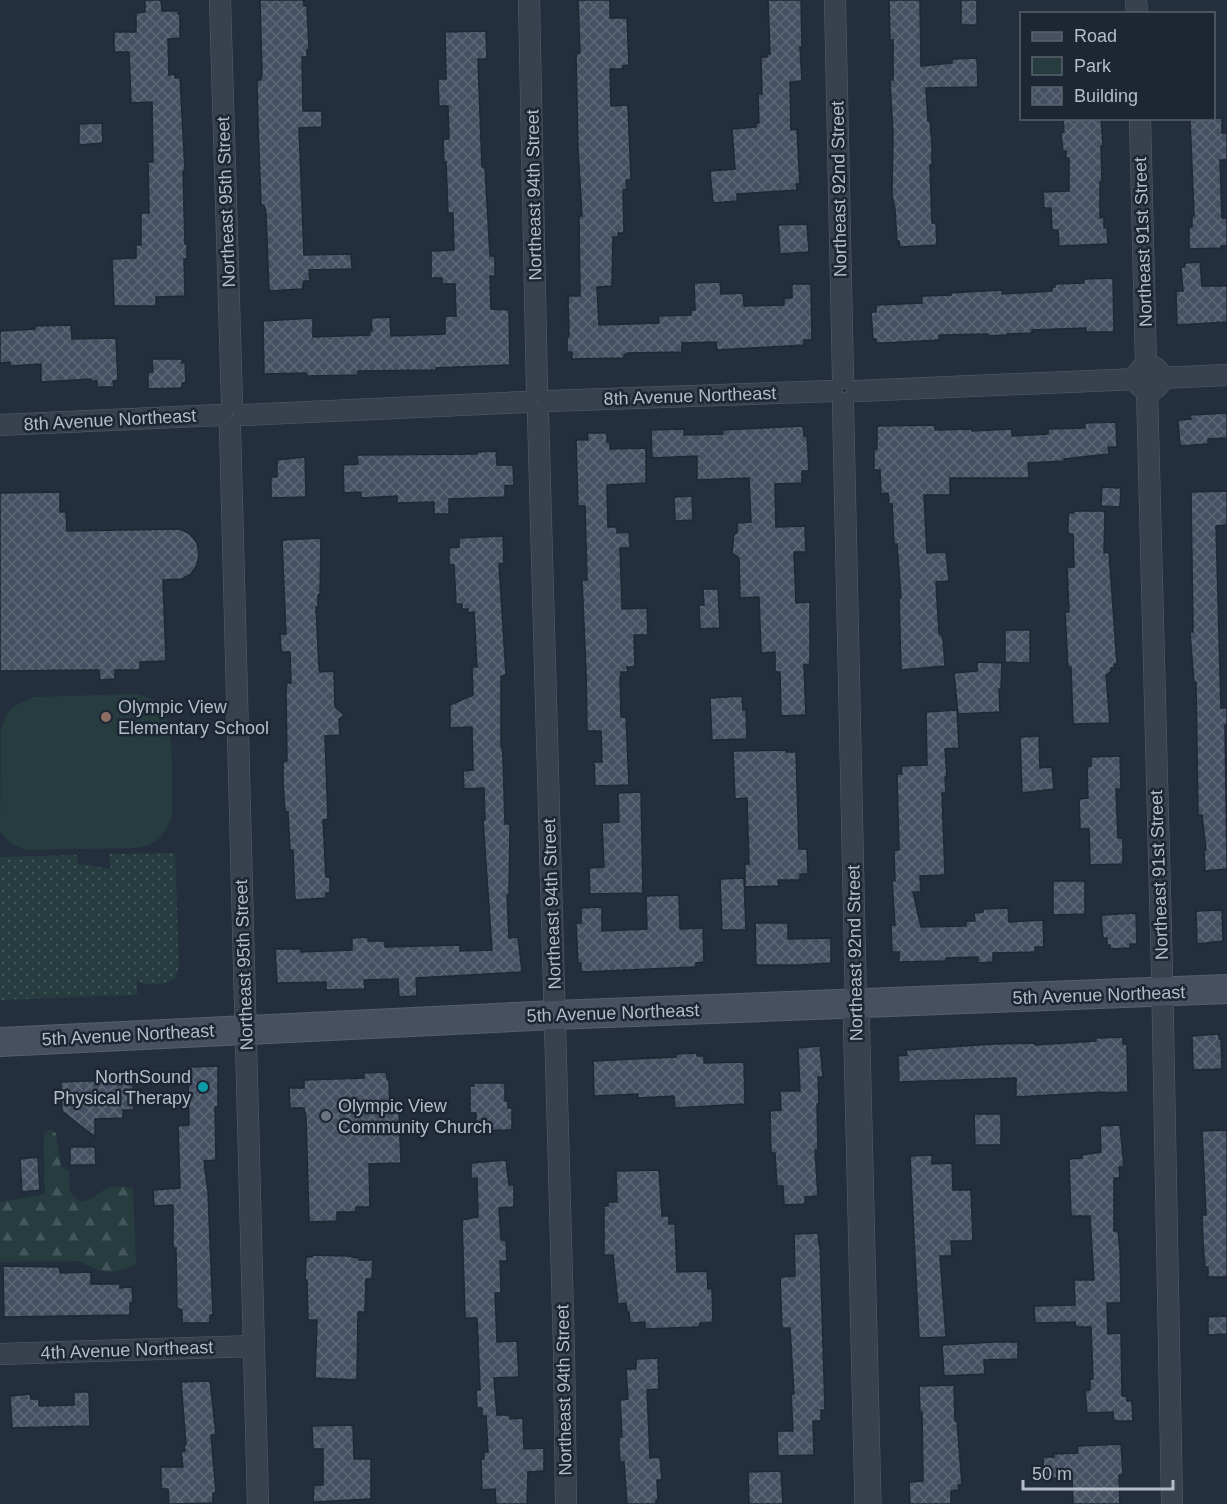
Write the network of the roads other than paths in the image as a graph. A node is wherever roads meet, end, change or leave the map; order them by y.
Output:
1 (220, 0) edge
2 (529, 0) edge
3 (835, 0) edge
4 (1140, 120) edge
5 (1227, 375) edge
6 (1148, 378) junction
7 (844, 391) junction
8 (537, 402) junction
9 (231, 415) junction
10 (0, 425) edge
11 (1227, 989) edge
12 (1162, 992) junction
13 (856, 1004) junction
14 (555, 1015) junction
15 (245, 1030) junction
16 (0, 1042) edge
17 (254, 1346) junction
18 (0, 1354) edge
19 (258, 1504) edge
20 (566, 1504) edge
21 (868, 1504) edge
22 (1172, 1504) edge

1 - 9 street, Northeast 95th Street
2 - 8 street, Northeast 94th Street
3 - 7 street, Northeast 92nd Street
4 - 6 street, Northeast 91st Street
5 - 6 street, 8th Avenue Northeast
6 - 7 street, 8th Avenue Northeast
6 - 12 street, Northeast 91st Street
7 - 8 street, 8th Avenue Northeast
7 - 13 street, Northeast 92nd Street
8 - 9 street, 8th Avenue Northeast
8 - 14 street, Northeast 94th Street
9 - 10 street, 8th Avenue Northeast
9 - 15 street, Northeast 95th Street
11 - 12 main road, 5th Avenue Northeast
12 - 13 main road, 5th Avenue Northeast
12 - 22 street, Northeast 91st Street
13 - 14 main road, 5th Avenue Northeast
13 - 21 street, Northeast 92nd Street
14 - 15 main road, 5th Avenue Northeast
14 - 20 street, Northeast 94th Street
15 - 16 main road, 5th Avenue Northeast
15 - 17 street, Northeast 95th Street
17 - 18 street, 4th Avenue Northeast
17 - 19 street, Northeast 95th Street

